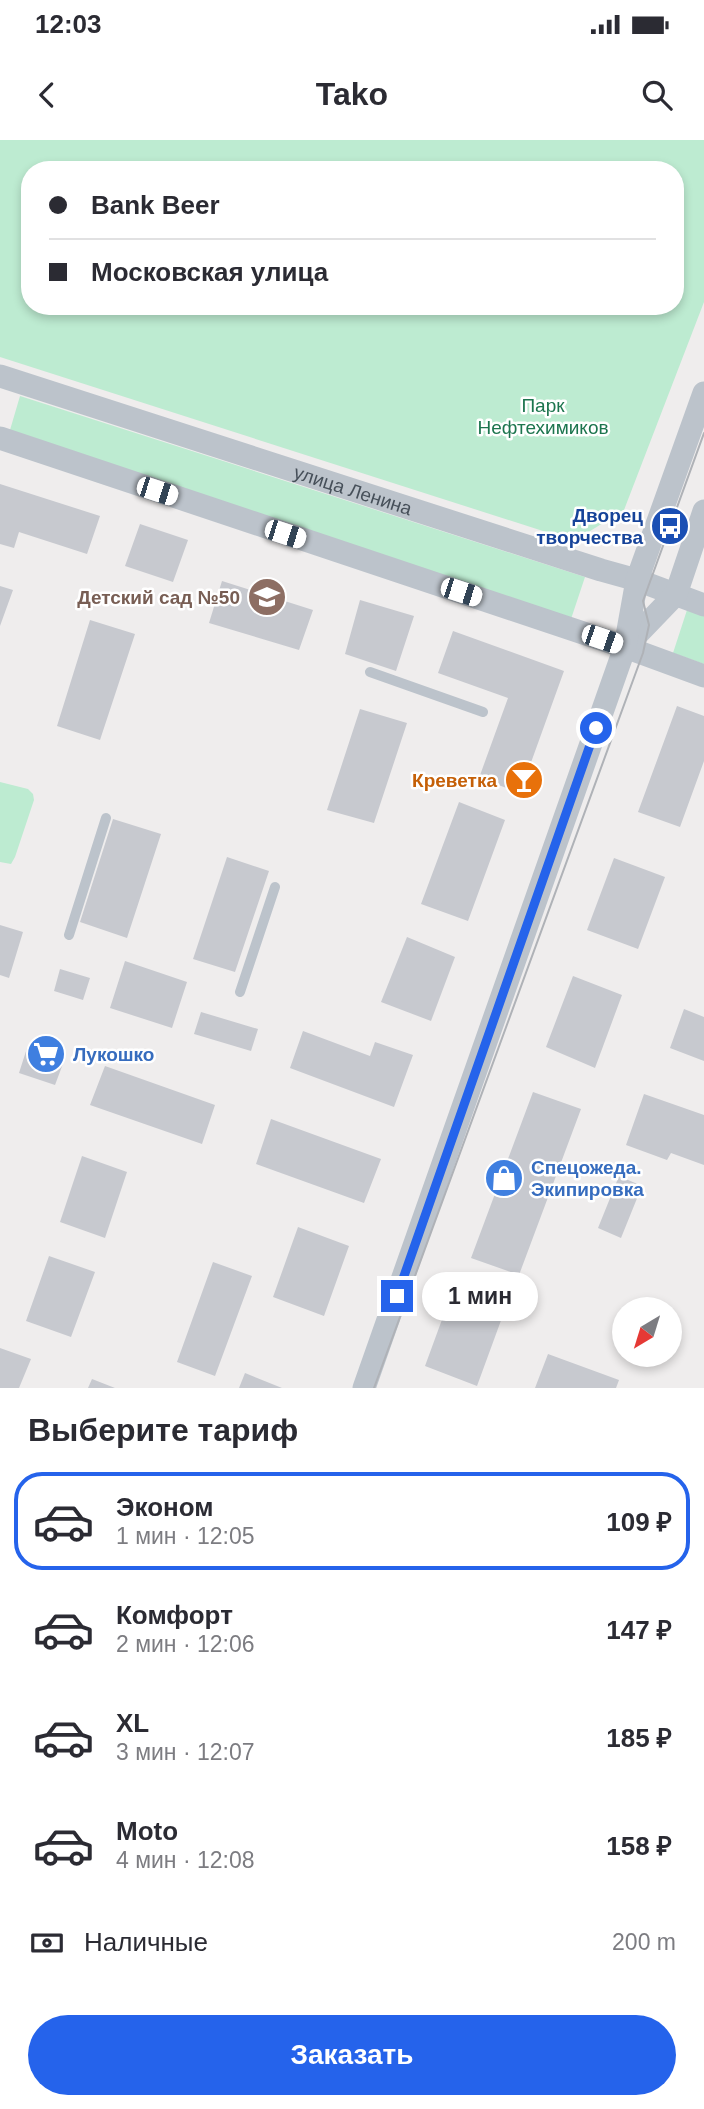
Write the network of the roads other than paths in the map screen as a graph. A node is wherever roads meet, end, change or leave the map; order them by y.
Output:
1 (0, 376) edge
2 (704, 393) edge
3 (0, 439) edge
4 (704, 511) edge
5 (637, 580) junction
6 (676, 594) junction
7 (704, 605) edge
8 (625, 647) junction
9 (370, 672) dead end
10 (704, 677) edge
11 (483, 712) dead end
12 (106, 818) dead end
13 (275, 887) dead end
14 (69, 934) dead end
15 (240, 992) dead end
16 (364, 1388) edge

1 - 5 street, улица Ленина
2 - 5 street
3 - 8 street
4 - 6 street
5 - 6 street, улица Ленина
5 - 8 street
6 - 7 street, улица Ленина
6 - 8 street
8 - 10 street
8 - 16 street
9 - 11 lane
12 - 14 lane
13 - 15 lane

